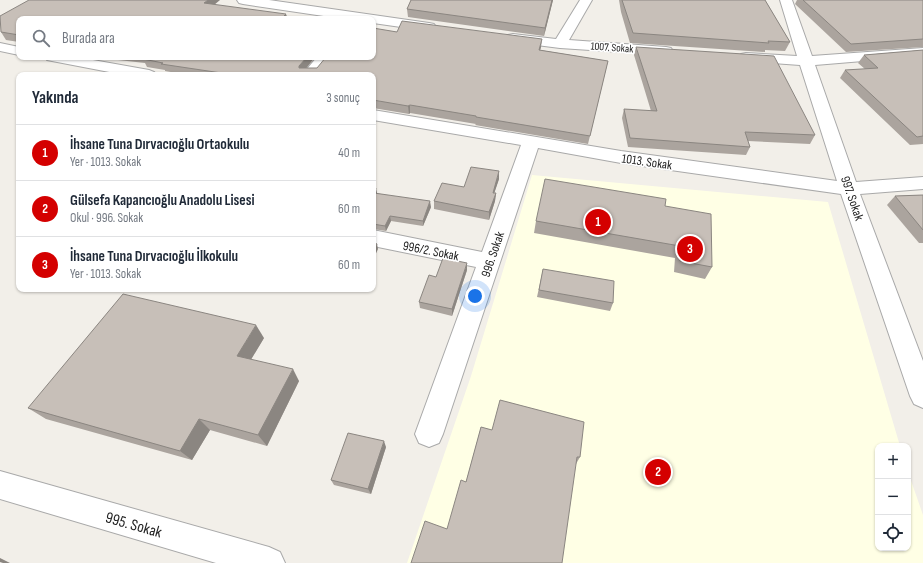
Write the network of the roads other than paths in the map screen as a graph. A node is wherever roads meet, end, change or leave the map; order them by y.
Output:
1 (243, 0) edge
2 (343, 0) edge
3 (586, 0) edge
4 (786, 0) edge
5 (332, 13) junction
6 (348, 16) edge
7 (376, 20) edge
8 (443, 28) edge
9 (498, 36) edge
10 (560, 44) junction
11 (0, 47) edge
12 (16, 50) edge
13 (679, 52) edge
14 (923, 52) edge
15 (735, 56) edge
16 (68, 60) edge
17 (322, 60) edge
18 (807, 61) junction
19 (133, 72) edge
20 (312, 72) edge
21 (376, 116) edge
22 (531, 142) junction
23 (923, 183) edge
24 (849, 189) junction
25 (376, 239) edge
26 (489, 262) junction
27 (923, 396) edge
28 (429, 434) dead end
29 (0, 485) edge
30 (269, 563) edge

1 - 5 street
2 - 5 street
3 - 10 street
4 - 18 street, 997. Sokak
5 - 6 street
7 - 8 street
9 - 10 street, 1007. Sokak
10 - 13 street, 1007. Sokak
11 - 12 street
14 - 18 street
15 - 18 street
16 - 19 street
17 - 20 street
18 - 24 street, 997. Sokak
21 - 22 street, 1013. Sokak
22 - 24 street, 1013. Sokak
22 - 26 street, 996. Sokak
23 - 24 street, 1013. Sokak
24 - 27 street, 997. Sokak
25 - 26 street, 996/2. Sokak
26 - 28 street, 996. Sokak
29 - 30 street, 995. Sokak

